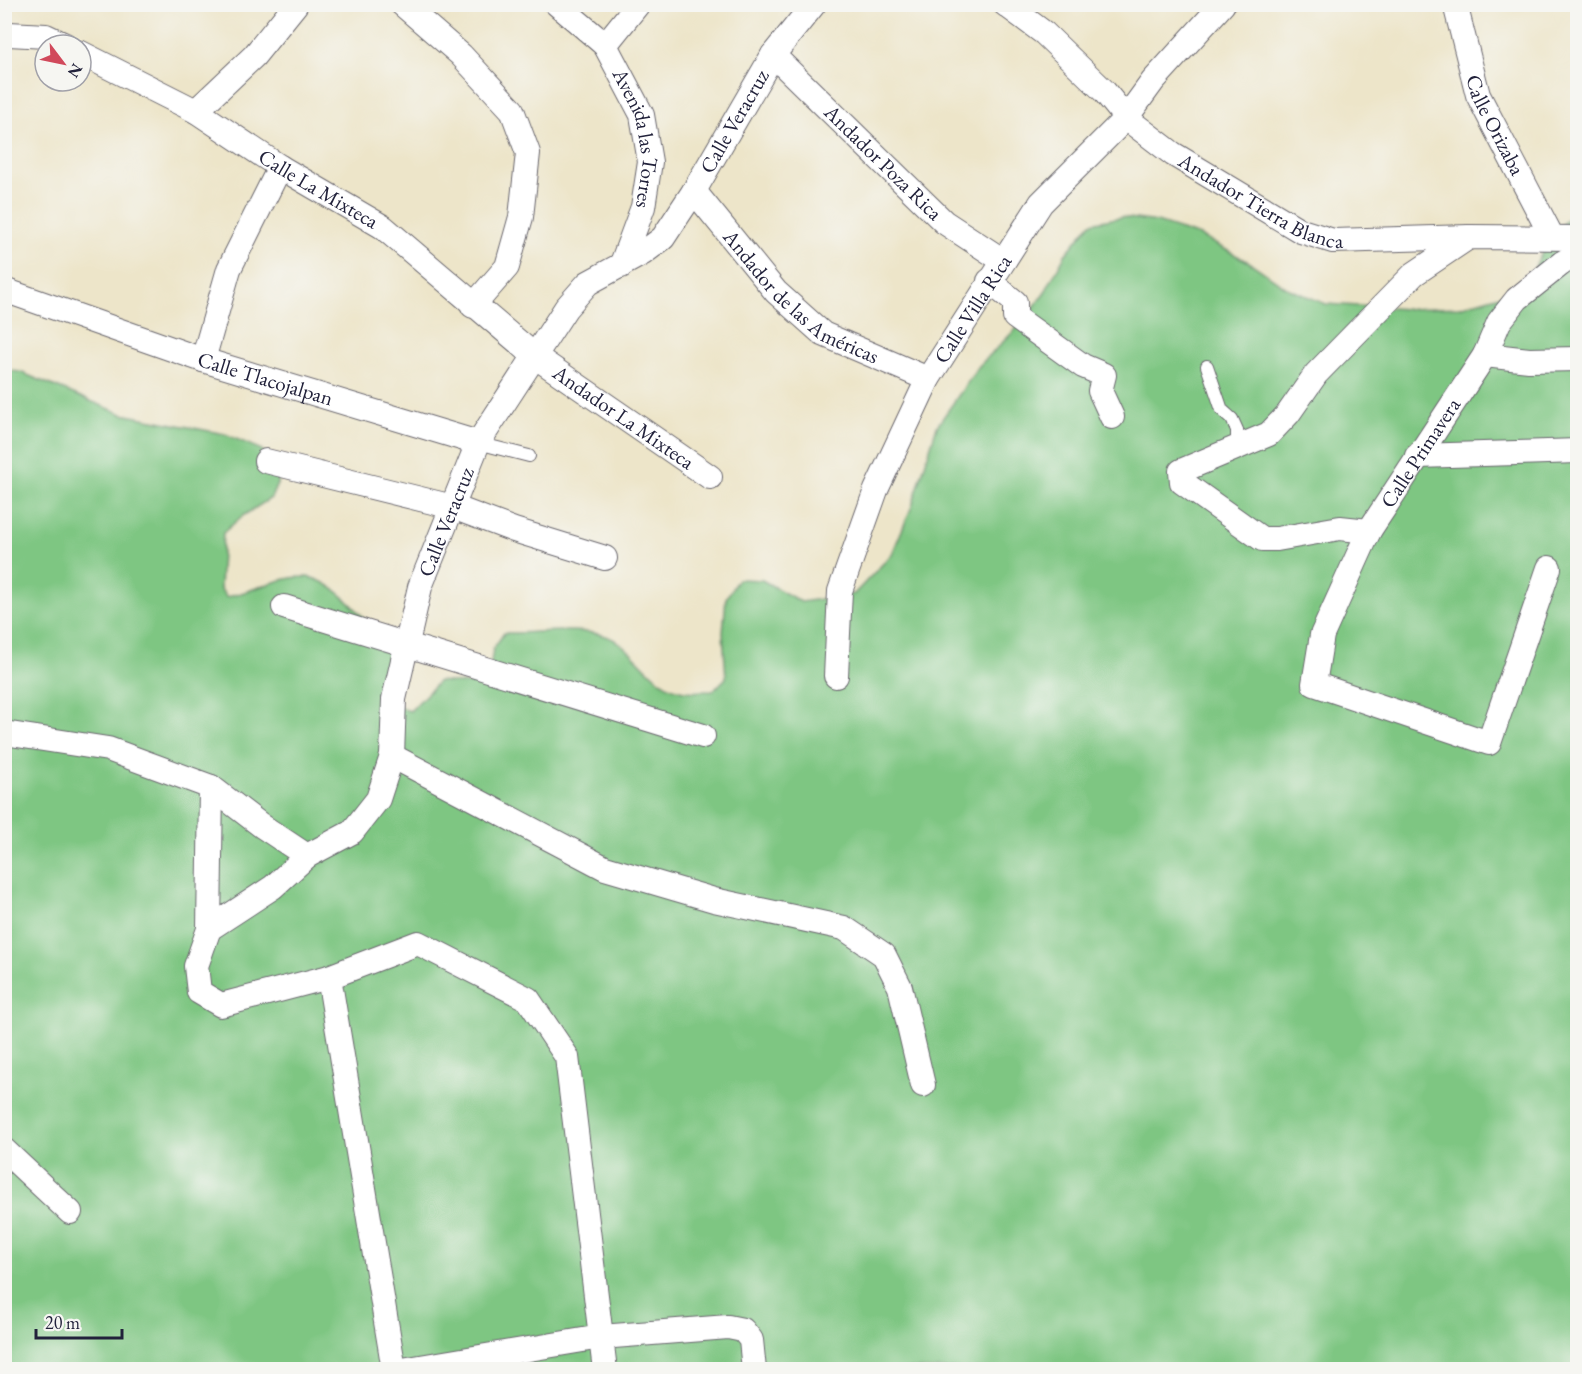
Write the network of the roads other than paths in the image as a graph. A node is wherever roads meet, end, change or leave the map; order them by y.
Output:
1 (297, 4) edge
2 (402, 4) edge
3 (557, 4) edge
4 (638, 4) edge
5 (814, 4) edge
6 (1005, 4) edge
7 (1223, 4) edge
8 (1455, 4) edge
9 (33, 35) edge
10 (4, 36) edge
11 (605, 45) junction
12 (772, 55) junction
13 (93, 59) edge
14 (196, 111) junction
15 (1125, 118) junction
16 (280, 167) junction
17 (694, 191) junction
18 (1469, 237) junction
19 (1552, 237) junction
20 (1578, 238) edge
21 (1578, 254) edge
22 (1002, 260) junction
23 (621, 266) junction
24 (989, 281) junction
25 (4, 290) edge
26 (473, 306) junction
27 (1485, 355) junction
28 (536, 357) junction
29 (1578, 359) edge
30 (203, 360) junction
31 (1207, 366) dead end
32 (928, 379) junction
33 (1112, 417) dead end
34 (478, 443) junction
35 (1237, 447) junction
36 (1578, 452) edge
37 (529, 456) dead end
38 (1417, 456) junction
39 (266, 461) dead end
40 (710, 477) dead end
41 (453, 507) junction
42 (1369, 531) junction
43 (605, 558) dead end
44 (1549, 568) dead end
45 (284, 608) dead end
46 (407, 646) junction
47 (836, 676) dead end
48 (4, 733) edge
49 (703, 736) dead end
50 (392, 756) junction
51 (211, 787) junction
52 (307, 856) junction
53 (209, 929) junction
54 (329, 977) junction
55 (923, 1084) dead end
56 (4, 1150) edge
57 (70, 1212) dead end
58 (601, 1337) junction
59 (394, 1370) edge
60 (402, 1370) edge
61 (605, 1370) edge
62 (754, 1370) edge

1 - 14 street
2 - 26 street
3 - 11 street
4 - 11 street
5 - 12 street, Calle Veracruz
6 - 15 street, Andador Tierra Blanca
7 - 15 street, Calle Villa Rica
8 - 19 street, Calle Orizaba
9 - 10 street
11 - 23 street, Avenida las Torres
12 - 17 street, Calle Veracruz
12 - 22 street, Andador Poza Rica
13 - 14 street, Calle La Mixteca
14 - 16 street, Calle La Mixteca
15 - 18 street, Andador Tierra Blanca
15 - 22 street, Calle Villa Rica
16 - 26 street, Calle La Mixteca
16 - 30 street
17 - 23 street, Calle Veracruz
17 - 32 street, Andador de las Américas
18 - 19 street, Andador Tierra Blanca
18 - 35 street
19 - 20 street, Andador Tierra Blanca
21 - 27 street, Calle Primavera
22 - 24 street, Calle Villa Rica
23 - 28 street, Calle Veracruz
24 - 32 street, Calle Villa Rica
24 - 33 street
25 - 30 street, Calle Tlacojalpan
26 - 28 street, Calle La Mixteca
27 - 29 street
27 - 38 street, Calle Primavera
28 - 34 street, Calle Veracruz
28 - 40 street, Andador La Mixteca
30 - 34 street, Calle Tlacojalpan
31 - 35 lane
32 - 47 street, Calle Villa Rica
34 - 37 lane, Calle Tlacojalpan
34 - 41 street, Calle Veracruz
35 - 42 street
36 - 38 street
38 - 42 street, Calle Primavera
39 - 41 street
41 - 43 street
41 - 46 street, Calle Veracruz
42 - 44 street, Calle Primavera
45 - 46 street
46 - 49 street
46 - 50 street, Calle Veracruz
48 - 51 street
50 - 52 street, Calle Veracruz
50 - 55 street
51 - 52 street
51 - 53 street
52 - 53 street, Calle Veracruz
53 - 54 street
54 - 58 street
54 - 59 street
56 - 57 street
58 - 60 street
58 - 61 street
58 - 62 street

